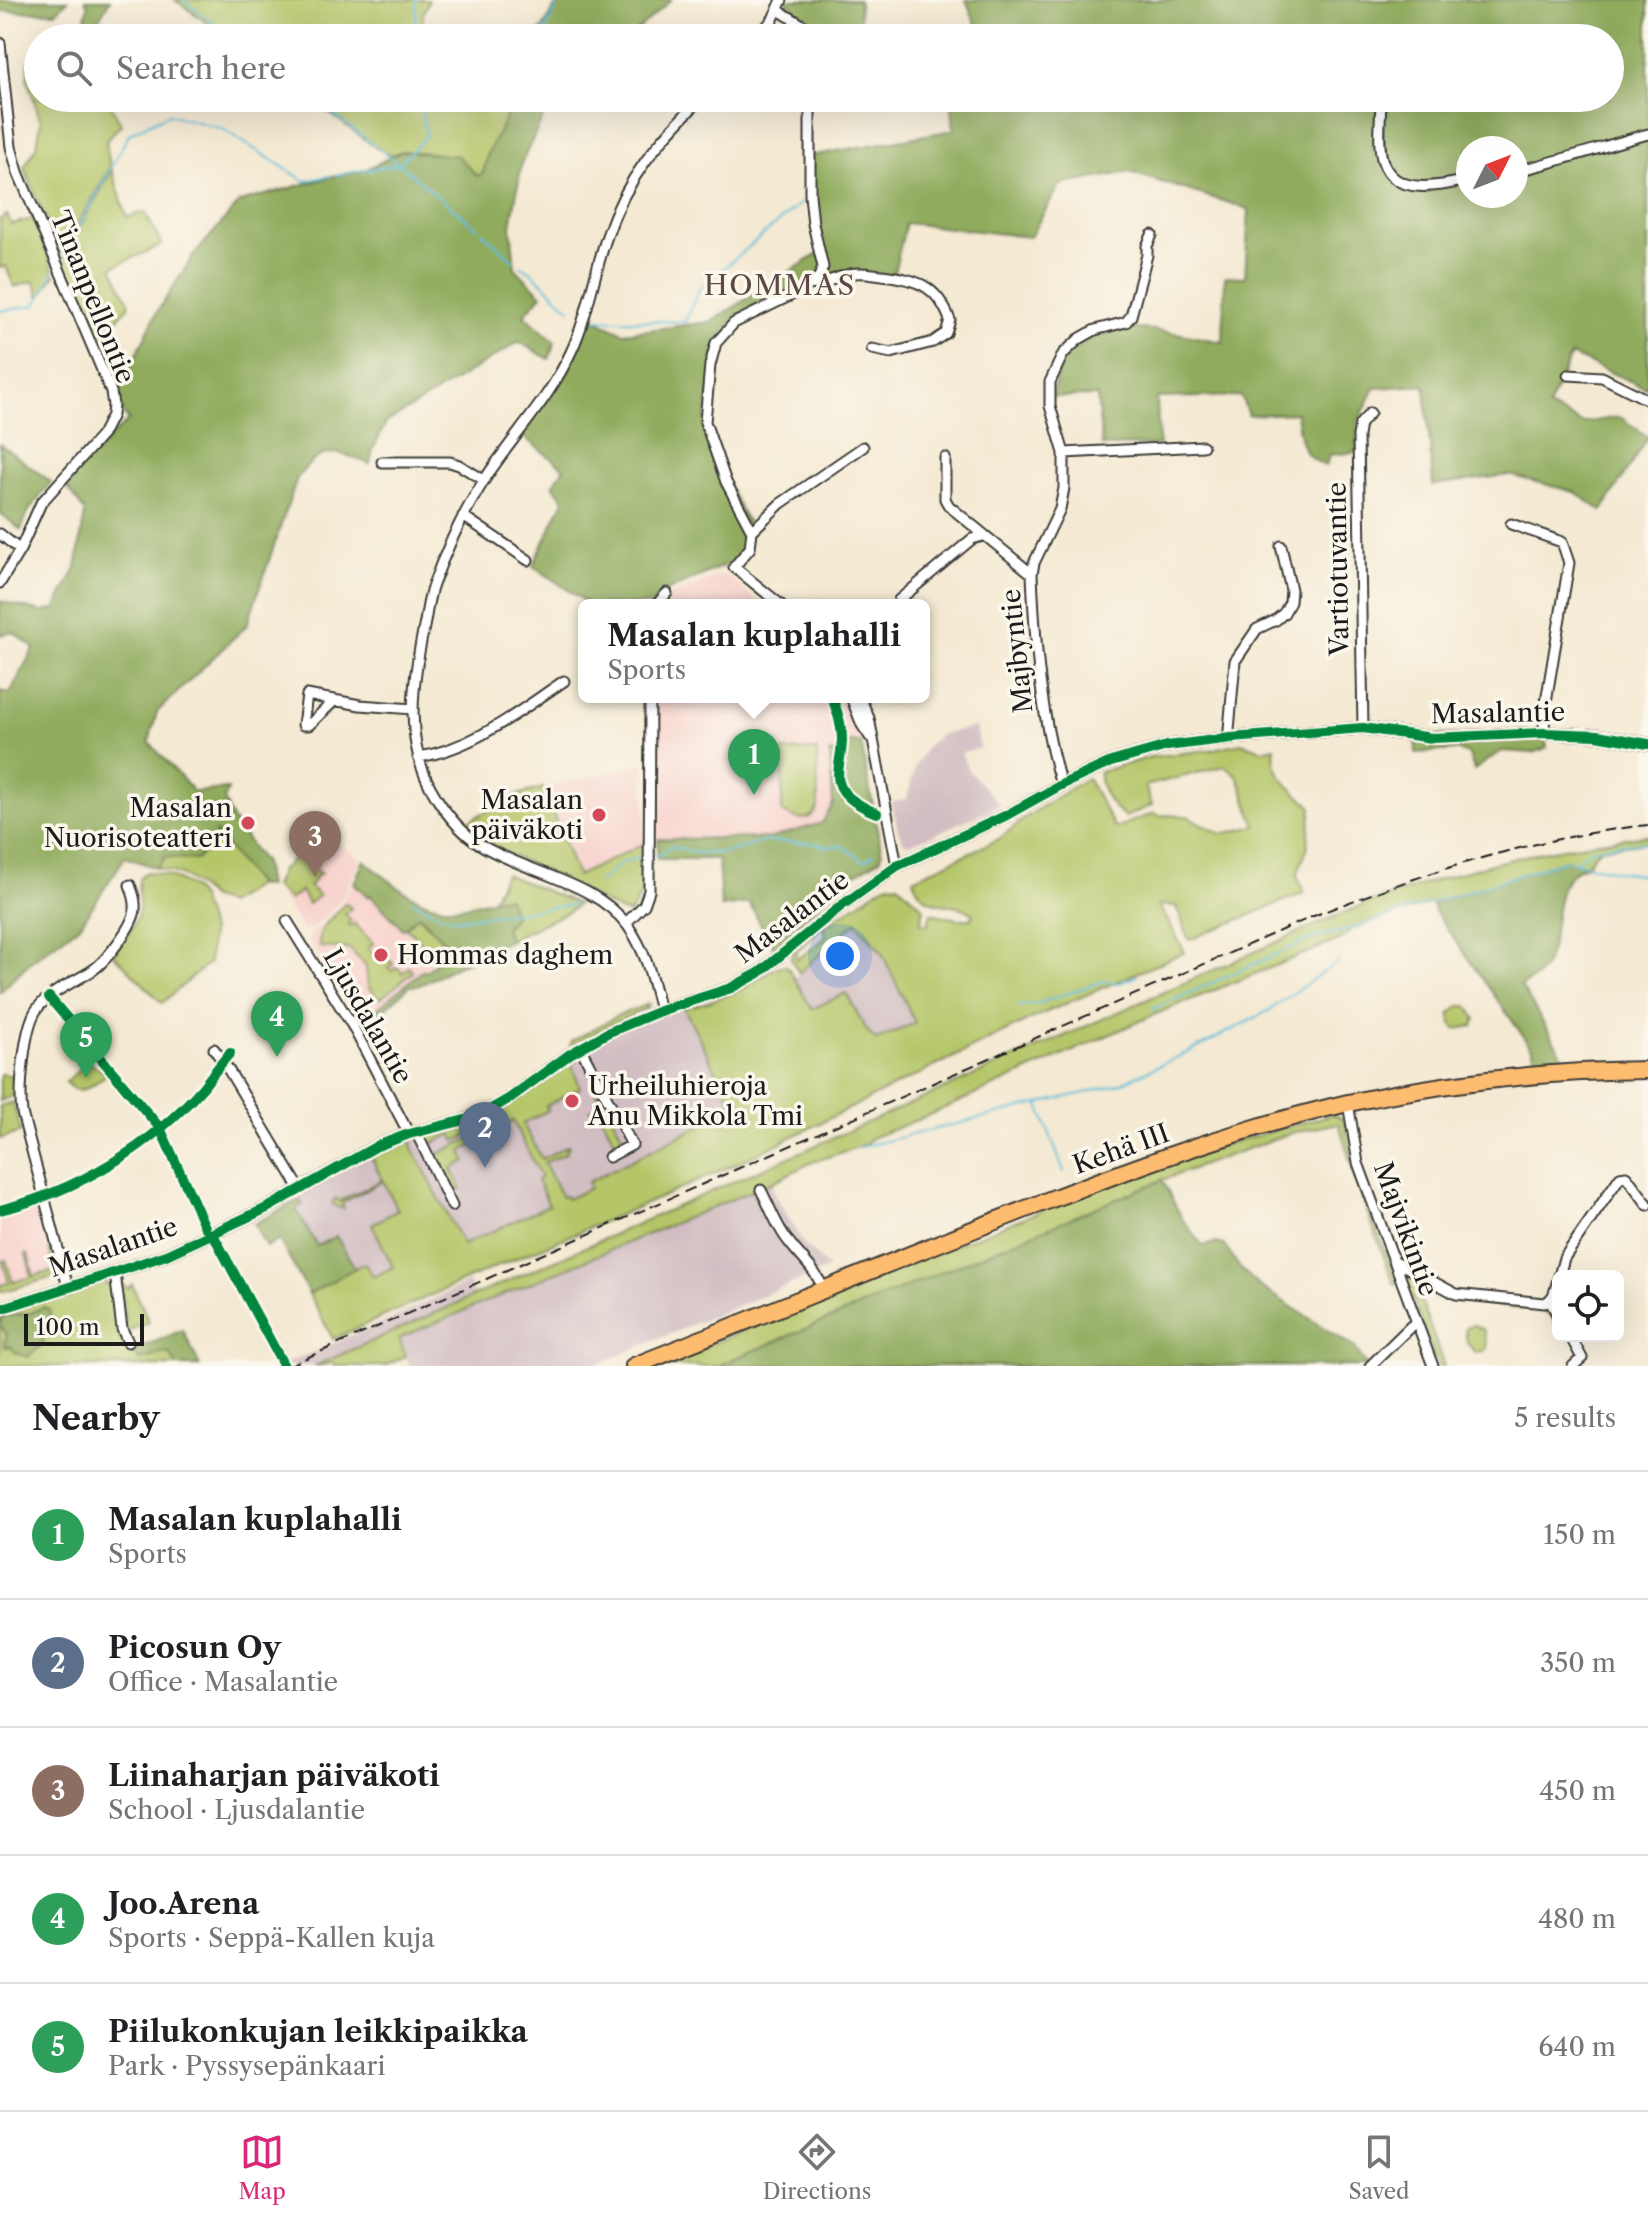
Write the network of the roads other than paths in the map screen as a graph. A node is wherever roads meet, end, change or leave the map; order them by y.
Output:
1 (780, 5) edge
2 (767, 24) edge
3 (802, 24) edge
4 (0, 43) edge
5 (688, 112) edge
6 (810, 112) edge
7 (1381, 112) edge
8 (1648, 134) edge
9 (1528, 168) edge
10 (1456, 183) edge
11 (1152, 235) dead end
12 (808, 285) junction
13 (872, 349) dead end
14 (1568, 375) dead end
15 (1648, 400) edge
16 (1370, 413) dead end
17 (1203, 446) dead end
18 (863, 447) dead end
19 (1064, 453) junction
20 (945, 458) dead end
21 (382, 462) dead end
22 (484, 480) junction
23 (463, 516) junction
24 (1511, 524) dead end
25 (752, 531) junction
26 (0, 534) edge
27 (983, 536) junction
28 (1281, 546) dead end
29 (20, 550) junction
30 (528, 560) dead end
31 (1032, 574) junction
32 (0, 583) edge
33 (667, 593) dead end
34 (662, 599) edge
35 (774, 599) edge
36 (900, 599) edge
37 (564, 681) dead end
38 (335, 700) dead end
39 (650, 703) edge
40 (853, 703) edge
41 (863, 703) edge
42 (413, 709) junction
43 (1363, 728) junction
44 (1544, 733) junction
45 (1231, 738) junction
46 (872, 740) junction
47 (1648, 744) edge
48 (418, 757) junction
49 (1061, 785) junction
50 (897, 866) junction
51 (130, 885) dead end
52 (287, 921) dead end
53 (626, 923) junction
54 (660, 1011) junction
55 (580, 1047) junction
56 (214, 1049) dead end
57 (1648, 1070) edge
58 (1348, 1103) junction
59 (412, 1133) junction
60 (609, 1157) dead end
61 (300, 1189) junction
62 (761, 1190) dead end
63 (1648, 1205) edge
64 (452, 1206) dead end
65 (1393, 1260) junction
66 (1560, 1270) edge
67 (115, 1273) junction
68 (68, 1287) junction
69 (824, 1290) junction
70 (1552, 1298) edge
71 (1550, 1301) junction
72 (1552, 1305) edge
73 (0, 1309) edge
74 (1414, 1325) junction
75 (128, 1342) dead end
76 (1573, 1342) edge
77 (1585, 1362) edge
78 (634, 1366) edge
79 (1370, 1366) edge
80 (1433, 1366) edge
81 (1573, 1366) edge

1 - 2 street
1 - 3 street
4 - 29 street, Tinanpellontie
5 - 22 street
6 - 12 street
7 - 10 street
8 - 9 street
11 - 19 street, Majbyntie
12 - 13 street
12 - 25 street
14 - 15 street
16 - 43 street, Vartiotuvantie
17 - 19 street
18 - 25 street
19 - 31 street, Majbyntie
20 - 27 street
21 - 22 street
22 - 23 street
23 - 30 street
23 - 42 street
24 - 44 street
25 - 35 street
26 - 29 street
27 - 31 street
27 - 36 street
28 - 45 street
29 - 32 street, Tinanpellontie
31 - 49 street, Majbyntie
33 - 34 street
37 - 48 street
38 - 42 street
39 - 53 street
40 - 46 street
41 - 46 street
42 - 48 street
43 - 44 street, Masalantie
43 - 45 street, Masalantie
44 - 47 street, Masalantie
45 - 49 street, Masalantie
46 - 50 street
48 - 53 street
49 - 50 street, Masalantie
50 - 54 street, Masalantie
51 - 68 street
52 - 59 street, Ljusdalantie
53 - 54 street
54 - 55 street, Masalantie
55 - 59 street, Masalantie
55 - 60 street
56 - 61 street
57 - 58 highway, Kehä III
58 - 65 street, Majvikintie
58 - 69 highway, Kehä III
59 - 61 street, Masalantie
59 - 64 street, Ljusdalantie
61 - 67 street, Masalantie
62 - 69 street
63 - 66 street
65 - 71 street
65 - 74 street, Majvikintie
67 - 68 street, Masalantie
67 - 75 street
68 - 73 street, Masalantie
69 - 78 highway, Kehä III
70 - 71 street
71 - 72 street
74 - 79 street
74 - 80 street, Majvikintie
76 - 77 street
77 - 81 street

